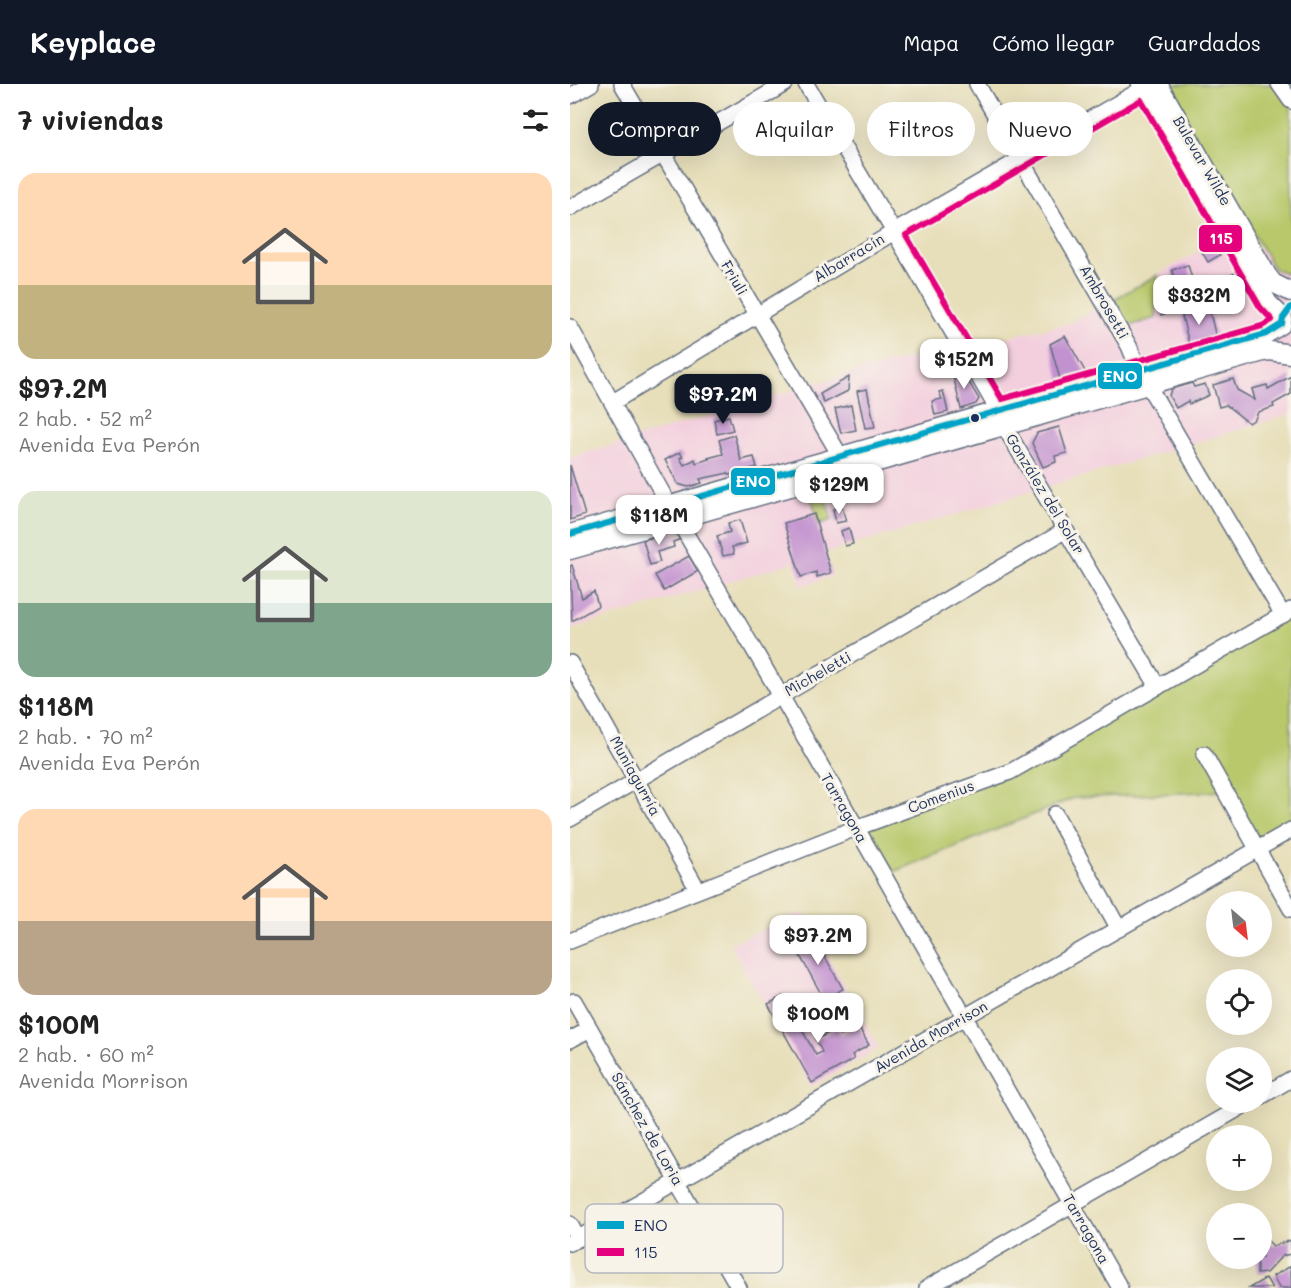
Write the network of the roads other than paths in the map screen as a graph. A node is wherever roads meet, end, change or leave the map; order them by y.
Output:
1 (591, 84) edge
2 (622, 84) edge
3 (785, 84) edge
4 (806, 84) edge
5 (977, 84) edge
6 (1279, 84) edge
7 (1148, 85) edge
8 (570, 96) edge
9 (1291, 101) edge
10 (632, 102) edge
11 (721, 121) edge
12 (661, 156) edge
13 (664, 156) edge
14 (1020, 159) junction
15 (570, 208) edge
16 (894, 232) junction
17 (1291, 292) edge
18 (755, 315) junction
19 (1285, 316) edge
20 (570, 327) edge
21 (1291, 349) edge
22 (1291, 354) edge
23 (1143, 377) junction
24 (614, 402) junction
25 (1001, 418) junction
26 (844, 463) junction
27 (673, 512) junction
28 (1066, 530) junction
29 (570, 534) edge
30 (570, 550) edge
31 (1287, 613) edge
32 (570, 663) edge
33 (1158, 687) junction
34 (781, 696) junction
35 (1204, 754) dead end
36 (637, 780) junction
37 (1055, 814) dead end
38 (570, 819) edge
39 (856, 828) junction
40 (1291, 830) edge
41 (1257, 850) junction
42 (698, 890) junction
43 (1291, 909) edge
44 (1119, 929) junction
45 (570, 941) edge
46 (574, 1002) dead end
47 (964, 1017) junction
48 (590, 1029) junction
49 (570, 1040) edge
50 (1291, 1079) edge
51 (1272, 1090) edge
52 (1231, 1113) edge
53 (678, 1182) junction
54 (639, 1204) edge
55 (691, 1204) edge
56 (1072, 1205) junction
57 (570, 1224) edge
58 (574, 1241) edge
59 (730, 1273) edge
60 (739, 1288) edge
61 (927, 1288) edge
62 (1120, 1288) edge

1 - 8 street
2 - 10 street, Friuli
3 - 11 street
4 - 16 street, González del Solar
5 - 14 street, Ambrosetti
6 - 9 street
7 - 14 street, Albarracín
7 - 17 main road, Bulevar Wilde
7 - 19 main road, Bulevar Wilde
12 - 15 street
13 - 18 street, Friuli
14 - 16 street, Albarracín
14 - 23 street, Ambrosetti
16 - 18 street, Albarracín
16 - 25 street, González del Solar
18 - 24 street, Albarracín
18 - 26 street, Friuli
19 - 21 main road
19 - 23 main road
20 - 24 street, Tarragona
22 - 23 main road
23 - 25 main road
23 - 31 street, Ambrosetti
24 - 27 street, Tarragona
25 - 26 main road
25 - 28 street, González del Solar
26 - 27 main road
27 - 29 main road
27 - 30 main road
27 - 34 street, Tarragona
28 - 33 street, González del Solar
28 - 34 street, Micheletti
31 - 33 street, Comenius
32 - 36 street, Muniagurría
33 - 39 street, Comenius
34 - 36 street, Micheletti
34 - 39 street, Tarragona
35 - 41 street
36 - 38 street, Micheletti
36 - 42 street, Muniagurría
37 - 44 street
39 - 42 street, Comenius
39 - 47 street, Tarragona
40 - 41 street, Avenida Morrison
41 - 43 street
41 - 44 street, Avenida Morrison
42 - 45 street, Comenius
44 - 47 street, Avenida Morrison
46 - 48 street, Sánchez de Loria
47 - 53 street, Avenida Morrison
47 - 56 street, Tarragona
48 - 49 street
48 - 53 street, Sánchez de Loria
50 - 51 street
52 - 56 street
53 - 54 street, Avenida Morrison
53 - 55 street, Sánchez de Loria
56 - 61 street
56 - 62 street, Tarragona
57 - 58 street
59 - 60 street, Sánchez de Loria

